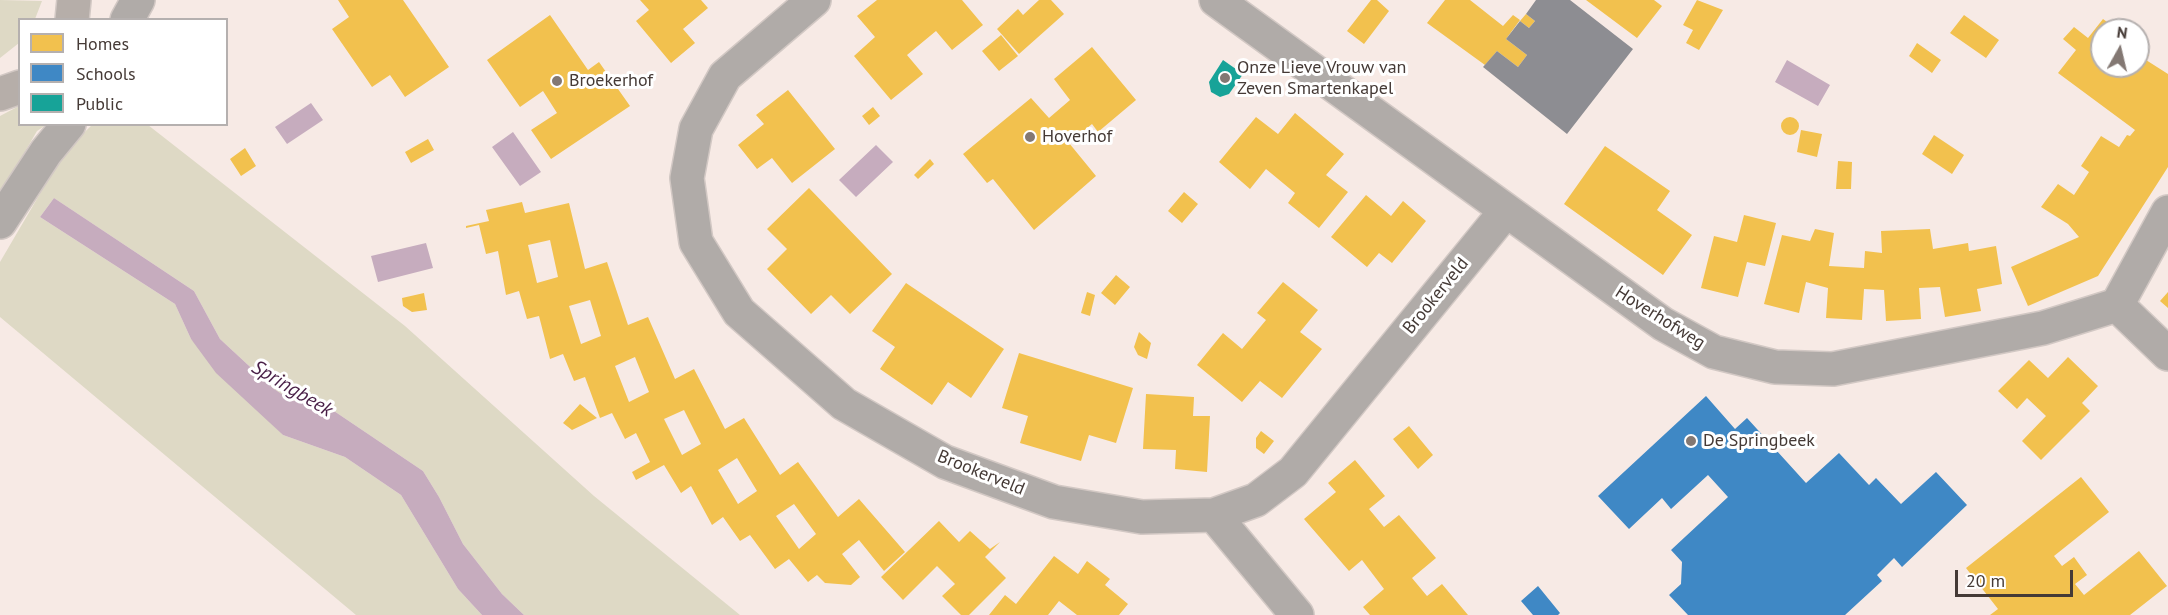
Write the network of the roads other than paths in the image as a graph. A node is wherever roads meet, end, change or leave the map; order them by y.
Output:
1 (74, 0) edge
2 (138, 0) edge
3 (814, 0) edge
4 (1216, 0) edge
5 (72, 18) edge
6 (128, 18) edge
7 (18, 88) edge
8 (0, 94) edge
9 (67, 126) edge
10 (1505, 212) junction
11 (2168, 212) edge
12 (0, 222) edge
13 (2117, 305) junction
14 (2168, 354) edge
15 (1214, 515) junction
16 (1298, 615) edge

1 - 5 main road
2 - 6 street
3 - 15 street, Brookerveld
4 - 10 street, Hoverhofweg
7 - 8 main road
9 - 12 street
10 - 13 street, Hoverhofweg
10 - 15 street, Brookerveld
11 - 13 street
13 - 14 street
15 - 16 street

